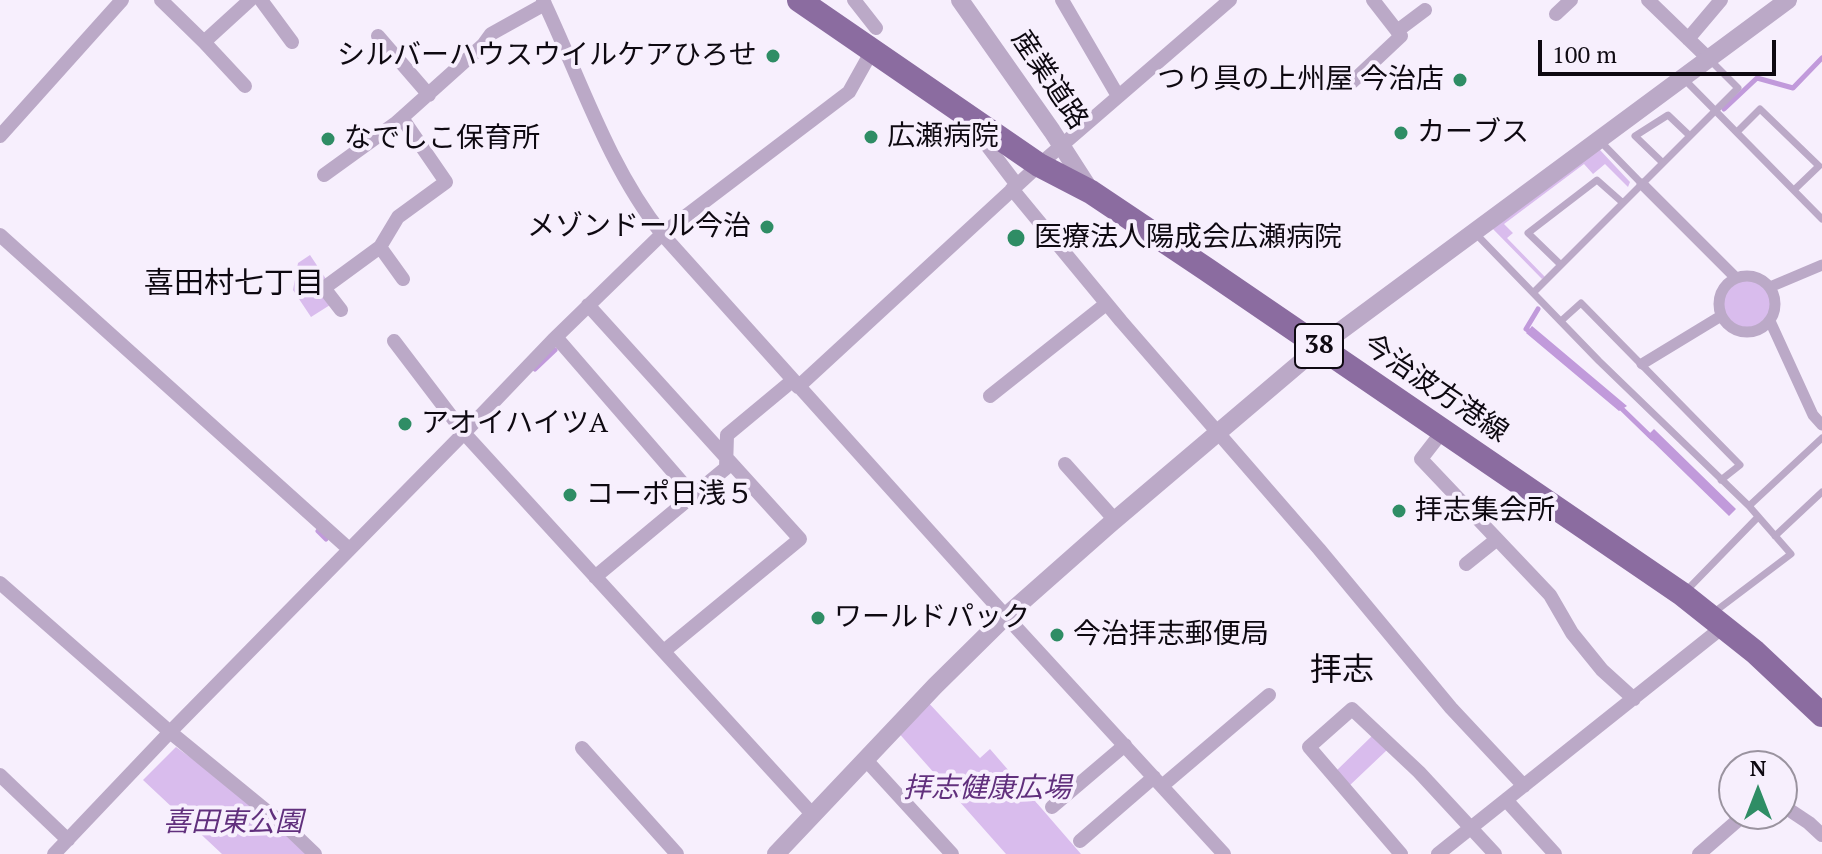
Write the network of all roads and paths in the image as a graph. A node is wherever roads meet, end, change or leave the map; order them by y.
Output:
1 (122, 0) edge
2 (161, 0) edge
3 (250, 0) edge
4 (261, 0) edge
5 (799, 0) edge
6 (854, 0) edge
7 (960, 0) edge
8 (1062, 0) edge
9 (1230, 0) edge
10 (1373, 0) edge
11 (1571, 0) edge
12 (1721, 0) edge
13 (1788, 0) edge
14 (544, 2) edge
15 (1655, 2) edge
16 (1425, 10) dead end
17 (1556, 14) dead end
18 (1397, 31) junction
19 (378, 36) dead end
20 (875, 38) junction
21 (1688, 39) junction
22 (204, 42) junction
23 (292, 42) dead end
24 (1709, 59) junction
25 (1683, 78) junction
26 (1352, 82) dead end
27 (245, 86) dead end
28 (429, 95) junction
29 (1118, 96) junction
30 (962, 110) junction
31 (1715, 110) junction
32 (402, 118) junction
33 (1737, 132) junction
34 (0, 136) edge
35 (1690, 136) junction
36 (1599, 140) junction
37 (1061, 146) junction
38 (1663, 163) junction
39 (1039, 165) junction
40 (324, 175) dead end
41 (1642, 184) junction
42 (1014, 187) junction
43 (1794, 190) junction
44 (1091, 192) junction
45 (1623, 203) junction
46 (1821, 215) edge
47 (1475, 233) junction
48 (662, 234) junction
49 (0, 235) edge
50 (380, 247) junction
51 (1561, 265) junction
52 (1822, 265) edge
53 (1736, 278) junction
54 (403, 279) dead end
55 (1770, 287) junction
56 (1534, 292) junction
57 (1106, 304) junction
58 (588, 305) junction
59 (341, 310) dead end
60 (1721, 316) junction
61 (1561, 321) junction
62 (1770, 321) junction
63 (556, 337) junction
64 (394, 341) dead end
65 (1320, 346) junction
66 (1642, 364) junction
67 (795, 384) junction
68 (990, 396) dead end
69 (1822, 425) edge
70 (1442, 432) junction
71 (464, 433) junction
72 (1217, 434) junction
73 (1822, 438) edge
74 (726, 458) junction
75 (1065, 464) dead end
76 (1721, 480) junction
77 (1822, 492) edge
78 (693, 495) junction
79 (1749, 506) junction
80 (1758, 517) junction
81 (1115, 520) junction
82 (1775, 536) junction
83 (1496, 540) junction
84 (349, 549) junction
85 (1466, 564) dead end
86 (595, 577) junction
87 (0, 583) edge
88 (1682, 594) junction
89 (1006, 616) junction
90 (1717, 620) junction
91 (664, 651) junction
92 (1269, 695) dead end
93 (1634, 699) junction
94 (1822, 715) edge
95 (170, 732) junction
96 (1125, 745) junction
97 (582, 748) dead end
98 (866, 760) junction
99 (0, 775) edge
100 (1158, 782) junction
101 (1524, 786) junction
102 (1506, 800) junction
103 (1052, 807) dead end
104 (813, 815) junction
105 (1798, 816) edge
106 (1472, 827) junction
107 (1727, 830) edge
108 (1822, 835) edge
109 (68, 840) junction
110 (1080, 841) dead end
111 (54, 854) edge
112 (315, 854) edge
113 (677, 854) edge
114 (776, 854) edge
115 (952, 854) edge
116 (1224, 854) edge
117 (1401, 854) edge
118 (1438, 854) edge
119 (1495, 854) edge
120 (1555, 854) edge
121 (1699, 854) edge

1 - 34 street
2 - 22 street
3 - 22 street
4 - 23 street
5 - 20 main road, 今治波方港線 / 38
6 - 20 street
7 - 37 street, 産業道路
8 - 29 street
9 - 29 street
10 - 18 street
11 - 17 street
12 - 21 street
13 - 24 street
14 - 28 street
14 - 48 street
15 - 21 street
16 - 18 street
18 - 26 street
19 - 28 street
20 - 30 main road, 今治波方港線 / 38
20 - 48 street
21 - 24 street
22 - 27 street
24 - 25 street
24 - 31 lane
25 - 31 lane
25 - 36 street
28 - 32 street
29 - 37 street
30 - 39 main road, 今治波方港線 / 38
30 - 42 street
31 - 33 lane
31 - 35 lane
32 - 40 street
32 - 50 street
33 - 43 lane
33 - 43 lane
35 - 38 lane
35 - 38 lane
36 - 41 lane
36 - 47 street
37 - 39 street
37 - 44 street, 産業道路
38 - 41 lane
39 - 42 street
39 - 44 main road, 今治波方港線 / 38
41 - 45 lane
41 - 53 street
42 - 57 street
42 - 67 street
43 - 46 lane
44 - 65 main road, 今治波方港線 / 38
45 - 51 lane
45 - 51 lane
47 - 56 lane
47 - 65 street
48 - 58 street
48 - 67 street
49 - 84 street
50 - 54 street
50 - 59 street
51 - 56 lane
52 - 55 street
53 - 55 street
53 - 60 street
55 - 62 street
56 - 61 lane
57 - 68 street
57 - 72 street
58 - 63 street
58 - 74 street
60 - 62 street
60 - 66 street
61 - 66 lane
61 - 76 lane
62 - 69 street
63 - 71 street
63 - 78 street
64 - 71 street
65 - 70 main road, 今治波方港線 / 38
65 - 72 street
66 - 76 lane
67 - 74 street
67 - 89 street
70 - 83 street
70 - 88 main road, 今治波方港線 / 38
71 - 84 street
71 - 86 street
72 - 81 street
72 - 101 street
73 - 79 lane
74 - 78 street
74 - 91 street
75 - 81 street
76 - 79 lane
77 - 82 lane
78 - 86 street
79 - 80 lane
80 - 82 lane
80 - 88 lane
81 - 89 street
82 - 90 lane
83 - 85 street
83 - 93 street
84 - 95 street
86 - 91 street
87 - 95 street
88 - 90 main road, 今治波方港線 / 38
89 - 96 street
89 - 98 street
90 - 93 street
90 - 94 main road, 今治波方港線 / 38
91 - 104 street
92 - 100 street
93 - 101 street
95 - 109 street
95 - 112 street
96 - 100 street
96 - 103 street
97 - 113 street
98 - 104 street
98 - 115 street
99 - 109 street
100 - 110 street
100 - 116 street
101 - 102 street
102 - 106 street
102 - 120 street
104 - 114 street
105 - 108 street
106 - 117 street
106 - 118 street
106 - 119 street
107 - 121 street
109 - 111 street

